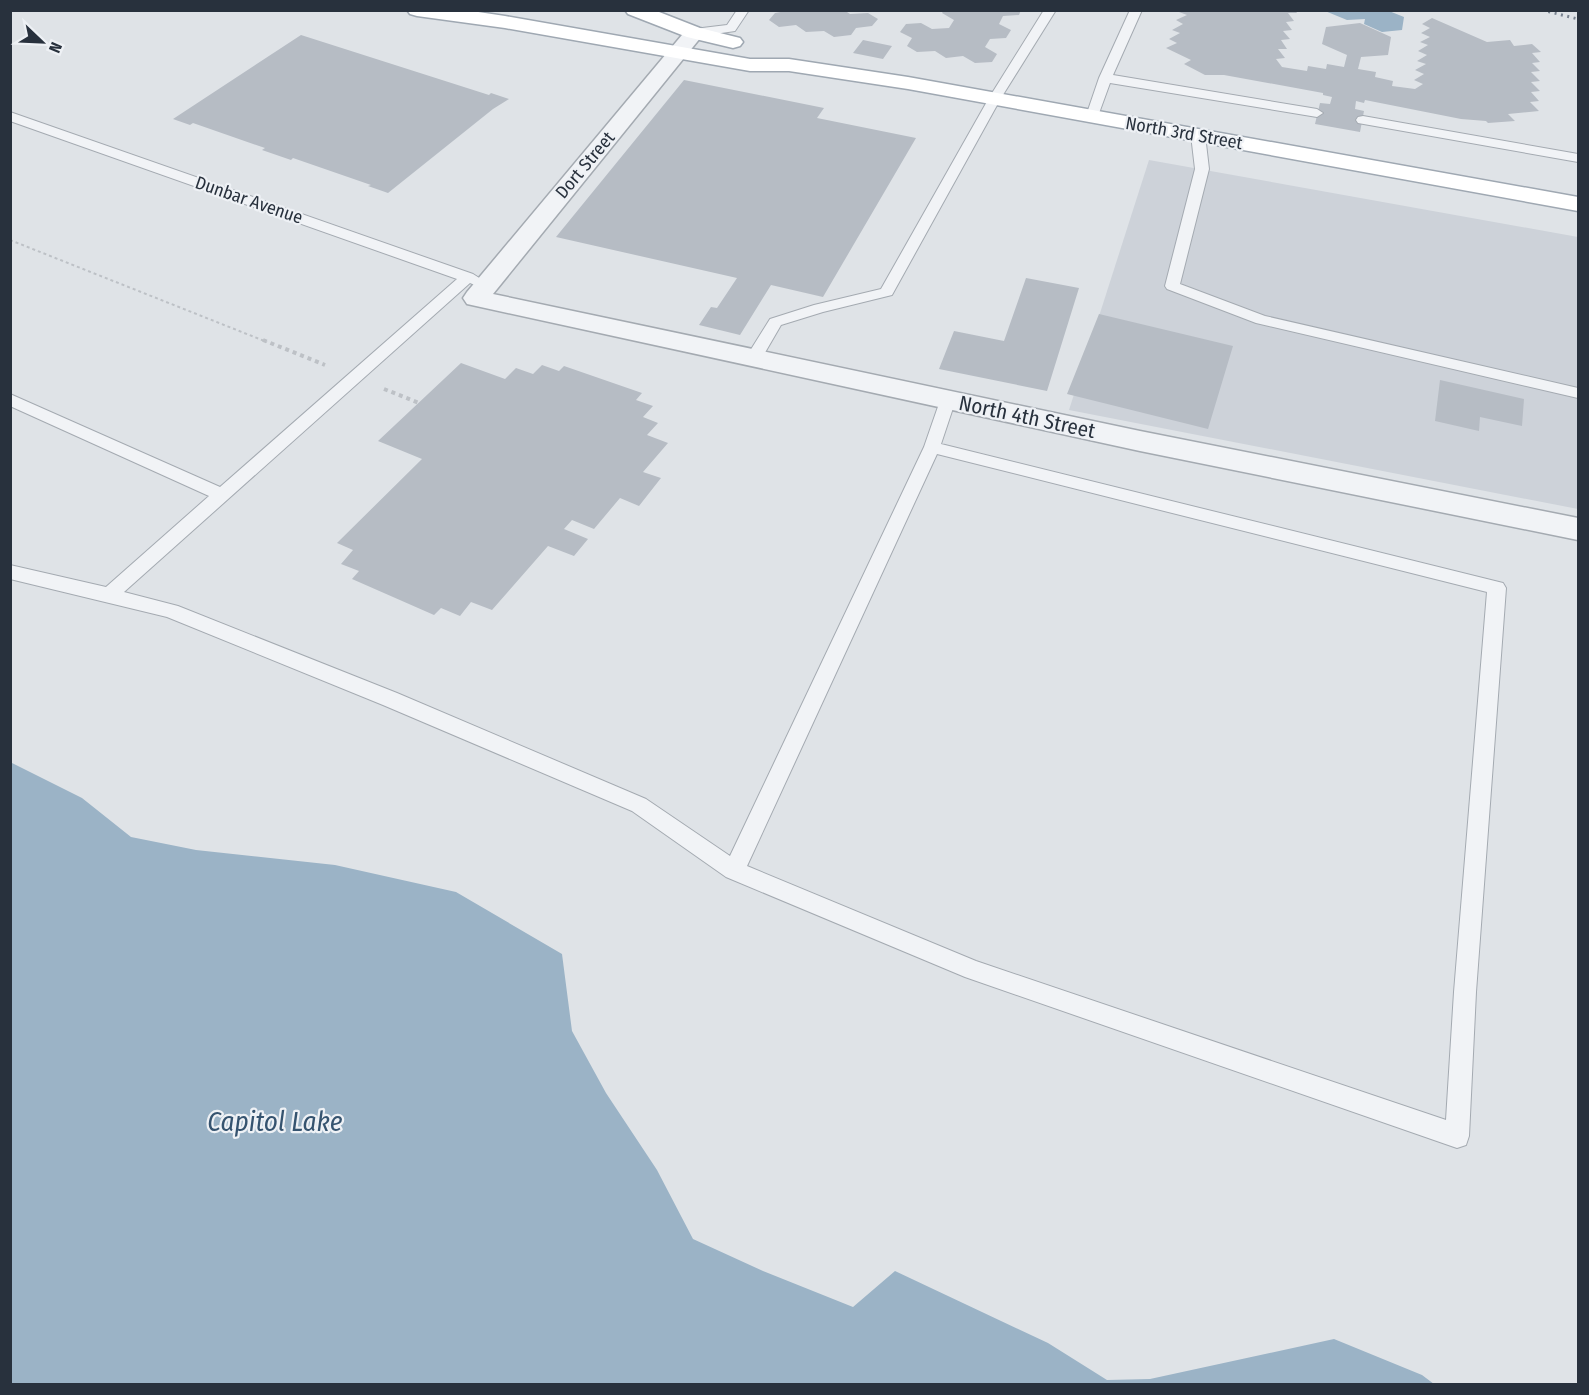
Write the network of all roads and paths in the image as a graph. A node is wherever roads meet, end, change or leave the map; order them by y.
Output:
1 (417, 10) edge
2 (524, 10) edge
3 (635, 10) edge
4 (743, 10) edge
5 (1050, 10) edge
6 (1136, 10) edge
7 (694, 33) junction
8 (668, 50) junction
9 (789, 65) junction
10 (1105, 78) junction
11 (995, 98) junction
12 (1317, 113) dead end
13 (10, 116) edge
14 (1092, 116) junction
15 (1363, 120) dead end
16 (1198, 135) junction
17 (1578, 158) edge
18 (1578, 204) edge
19 (10, 240) edge
20 (477, 287) junction
21 (753, 358) junction
22 (325, 365) dead end
23 (379, 387) dead end
24 (1578, 393) edge
25 (10, 399) edge
26 (948, 399) junction
27 (419, 403) dead end
28 (932, 447) junction
29 (222, 495) junction
30 (1578, 529) edge
31 (10, 572) edge
32 (109, 595) junction
33 (734, 870) junction

1 - 8 main road
2 - 8 main road
3 - 7 main road, North 3rd Street
4 - 7 lane
5 - 11 lane
6 - 10 lane
7 - 8 street, Dort Street
7 - 9 main road, North 3rd Street
8 - 9 main road, North 3rd Street
8 - 20 street, Dort Street
9 - 11 main road, North 3rd Street
10 - 12 lane
10 - 14 lane
11 - 14 main road, North 3rd Street
11 - 21 lane
13 - 20 lane, Dunbar Avenue
14 - 16 main road, North 3rd Street
15 - 17 lane
16 - 18 main road, North 3rd Street
16 - 24 lane
19 - 22 path
20 - 21 street, North 4th Street
20 - 29 lane
21 - 26 street, North 4th Street
23 - 27 path
25 - 29 lane
26 - 28 lane
26 - 30 street, North 4th Street
28 - 33 lane
28 - 33 lane
29 - 32 lane
31 - 32 lane
32 - 33 lane

